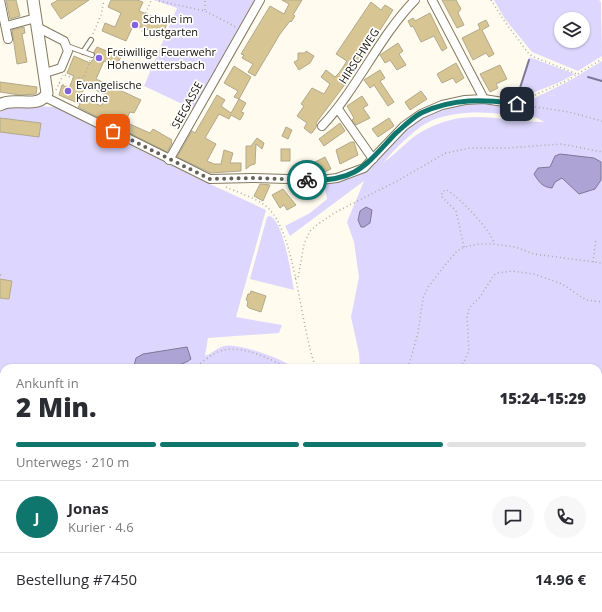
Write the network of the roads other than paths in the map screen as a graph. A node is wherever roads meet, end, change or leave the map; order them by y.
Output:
1 (0, 0) edge
2 (33, 0) edge
3 (260, 0) edge
4 (415, 0) edge
5 (432, 0) edge
6 (36, 22) junction
7 (6, 26) junction
8 (8, 39) dead end
9 (91, 40) road end
10 (67, 46) junction
11 (83, 52) junction
12 (92, 55) road end
13 (45, 73) junction
14 (48, 99) junction
15 (484, 99) junction
16 (517, 104) road end
17 (0, 105) edge
18 (338, 109) junction
19 (322, 126) dead end
20 (373, 159) junction
21 (169, 160) junction

1 - 7 street
2 - 6 street
3 - 21 street, SEEGASSE
4 - 18 street, HIRSCHWEG
5 - 15 street
6 - 7 street
6 - 10 street
6 - 13 street
7 - 8 street
9 - 11 lane
10 - 11 lane
10 - 13 street
11 - 12 lane
13 - 14 street
14 - 17 street
14 - 21 street
15 - 16 street
15 - 20 street
18 - 19 street, HIRSCHWEG
18 - 20 street
20 - 21 street

